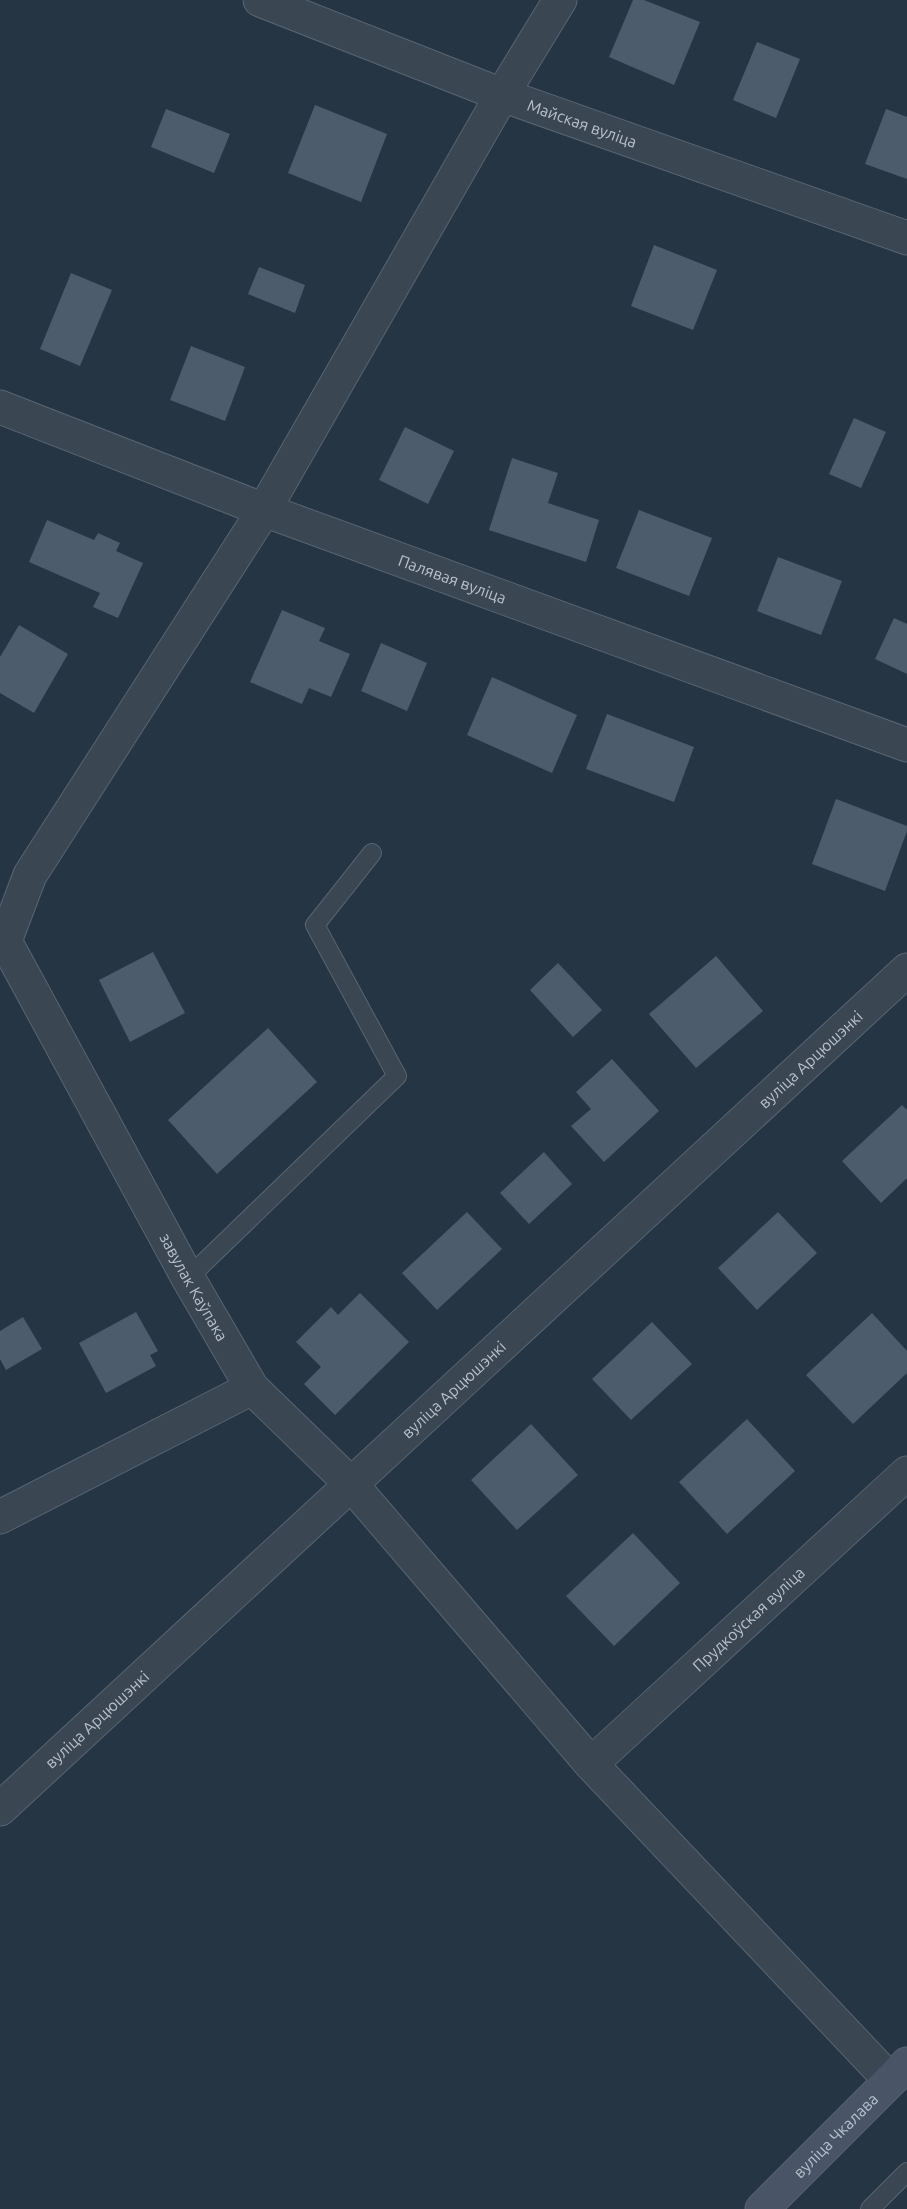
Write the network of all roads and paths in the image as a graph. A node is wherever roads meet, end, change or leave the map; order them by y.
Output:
1 (260, 0) edge
2 (560, 0) edge
3 (502, 95) junction
4 (907, 238) edge
5 (0, 407) edge
6 (264, 510) junction
7 (907, 745) edge
8 (372, 853) dead end
9 (2, 941) edge
10 (907, 970) edge
11 (188, 1278) junction
12 (252, 1388) junction
13 (907, 1473) edge
14 (351, 1484) junction
15 (0, 1517) edge
16 (591, 1764) junction
17 (0, 1809) edge
18 (898, 2072) edge
19 (907, 2172) edge
20 (762, 2209) edge
21 (870, 2209) edge

1 - 3 street, Майская вуліца
2 - 3 street
3 - 4 street, Майская вуліца
3 - 6 street
5 - 6 street, Палявая вуліца
6 - 7 street, Палявая вуліца
6 - 9 street
8 - 11 lane
9 - 11 street, завулак Каўпака
10 - 14 street, вуліца Арцюшэнкі
11 - 12 street, завулак Каўпака
12 - 14 street, завулак Каўпака
12 - 15 street
13 - 16 street, Прудкоўская вуліца
14 - 16 street, завулак Каўпака
14 - 17 street, вуліца Арцюшэнкі
16 - 18 street, завулак Каўпака
18 - 20 main road, вуліца Чкалава
19 - 21 lane

